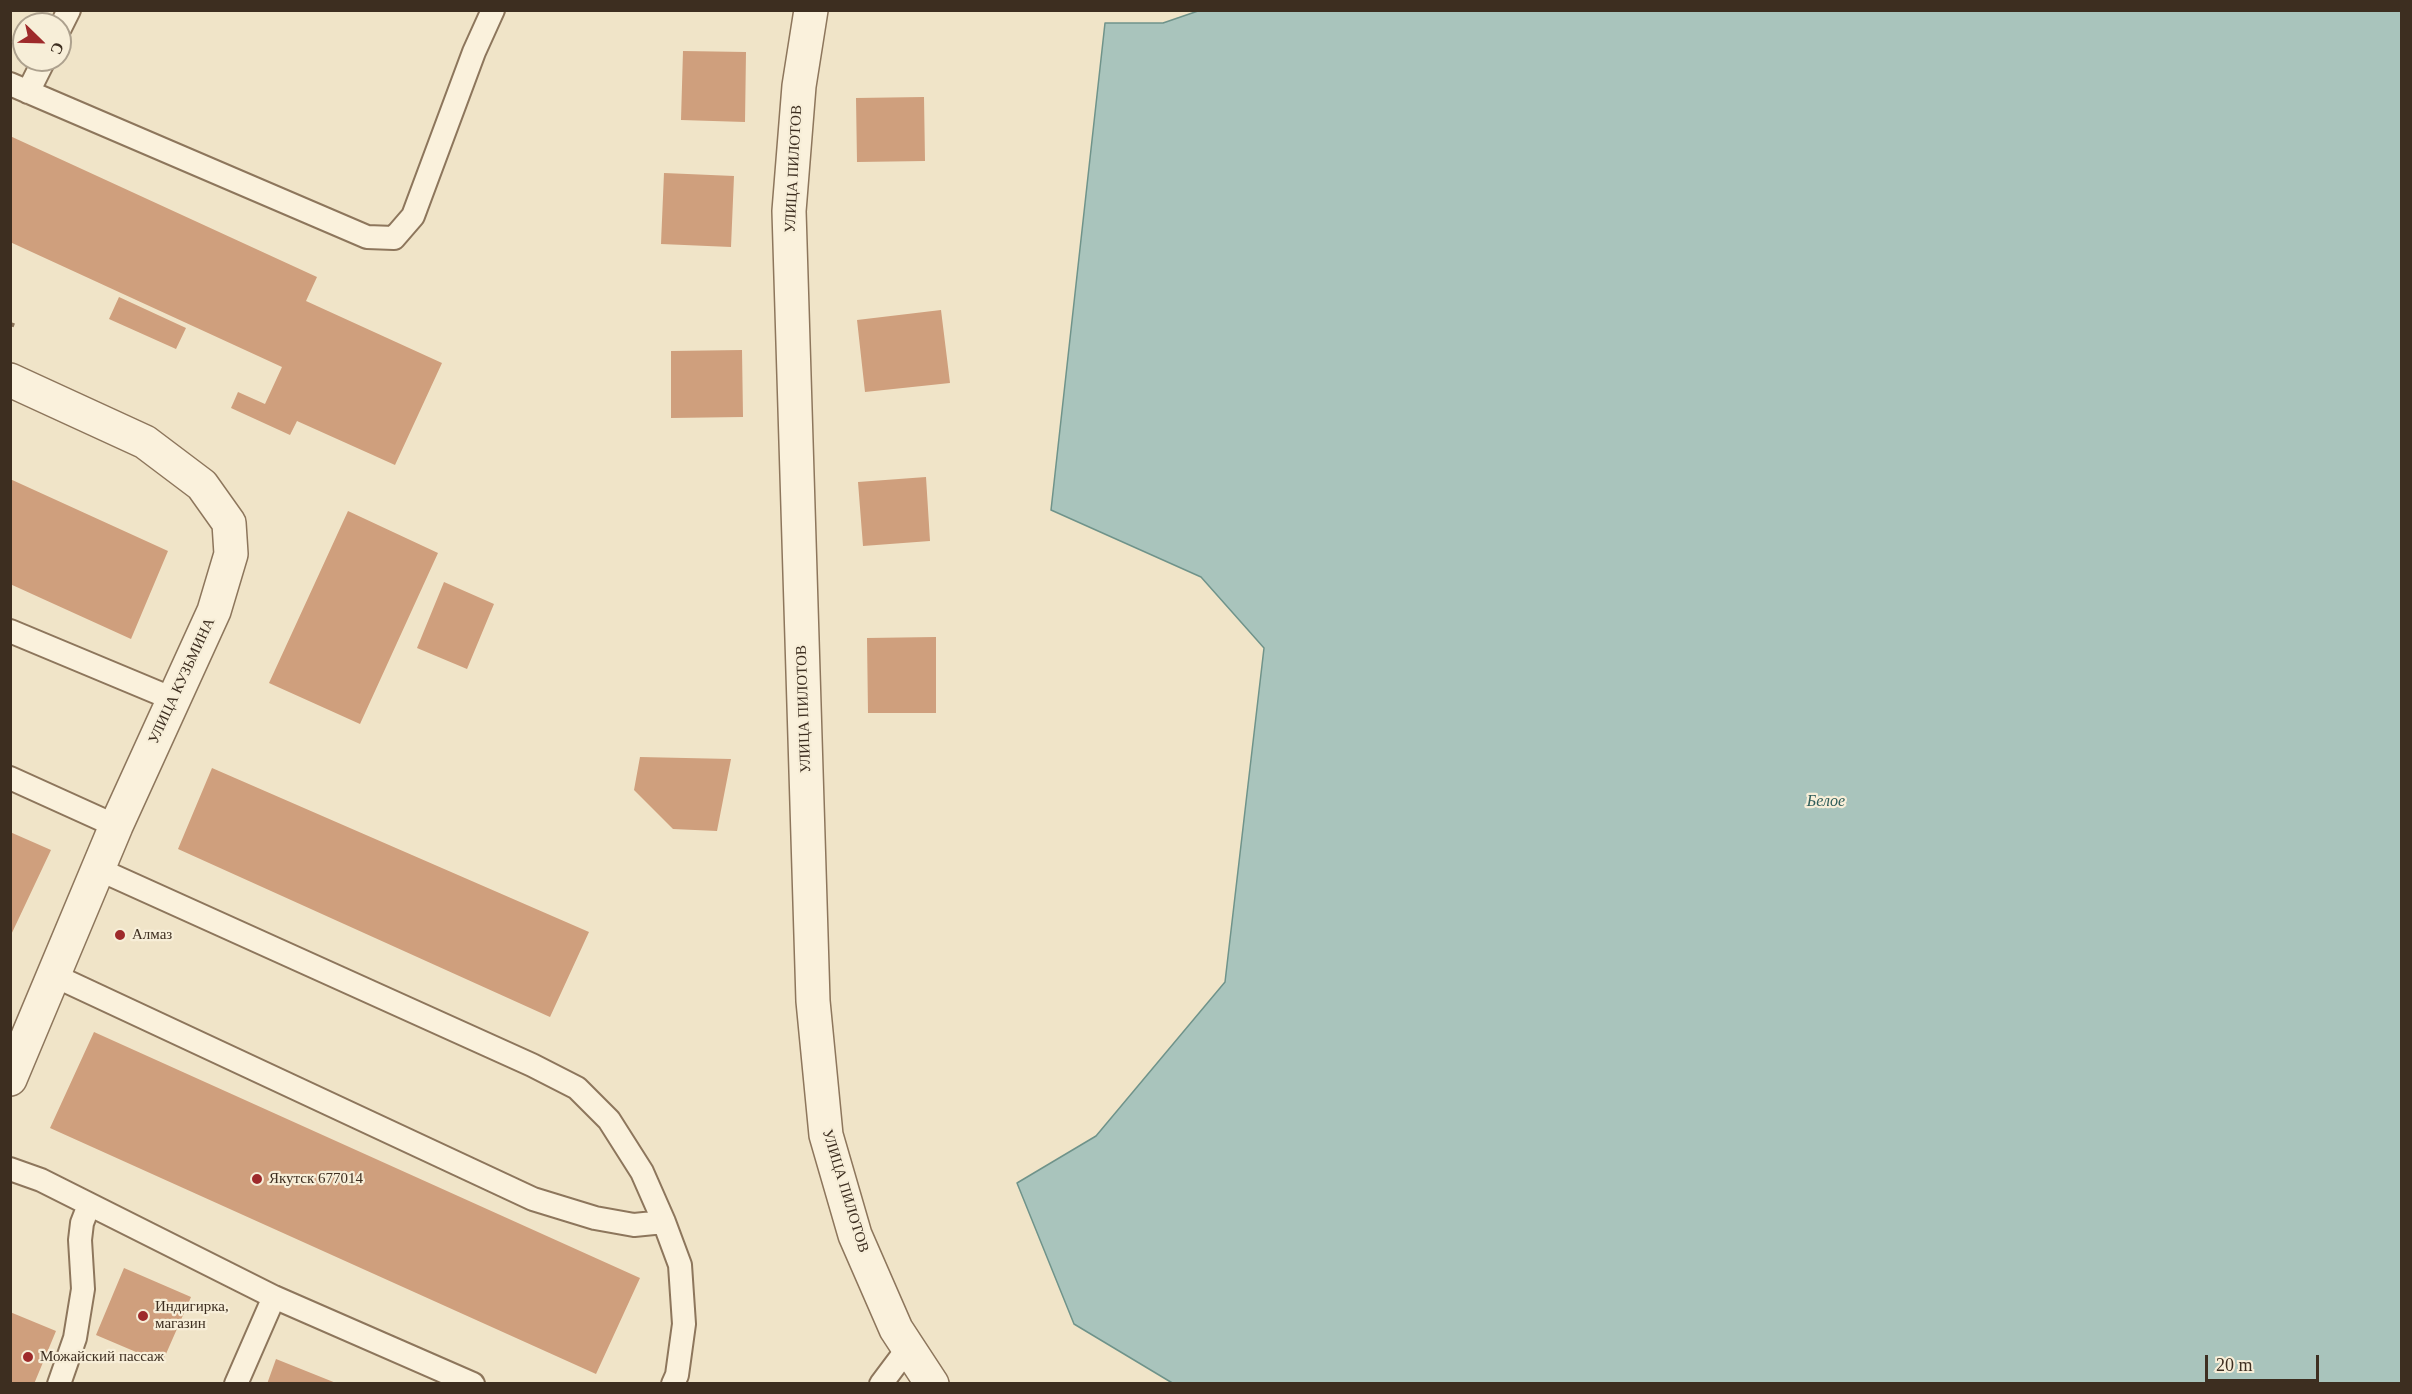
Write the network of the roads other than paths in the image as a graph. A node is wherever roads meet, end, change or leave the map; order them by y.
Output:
1 (493, 10) edge
2 (811, 10) edge
3 (33, 72) edge
4 (19, 88) edge
5 (10, 380) edge
6 (10, 631) edge
7 (173, 699) junction
8 (10, 778) edge
9 (116, 826) junction
10 (98, 869) junction
11 (53, 975) junction
12 (10, 1079) edge
13 (10, 1169) edge
14 (88, 1205) junction
15 (664, 1222) junction
16 (274, 1298) junction
17 (908, 1348) junction
18 (59, 1383) edge
19 (236, 1383) edge
20 (473, 1383) edge
21 (673, 1383) edge
22 (881, 1383) edge
23 (932, 1383) edge

1 - 4 lane
2 - 17 street, УЛИЦА ПИЛОТОВ
3 - 4 lane
5 - 7 street, УЛИЦА КУЗЬМИНА
6 - 7 lane
7 - 9 street, УЛИЦА КУЗЬМИНА
8 - 9 lane
9 - 10 street, УЛИЦА КУЗЬМИНА
10 - 11 street, УЛИЦА КУЗЬМИНА
10 - 15 lane
11 - 12 street, УЛИЦА КУЗЬМИНА
11 - 15 lane
13 - 14 lane
14 - 16 lane
14 - 18 lane
15 - 21 lane
16 - 19 lane
16 - 20 lane
17 - 22 lane
17 - 23 street, УЛИЦА ПИЛОТОВ

